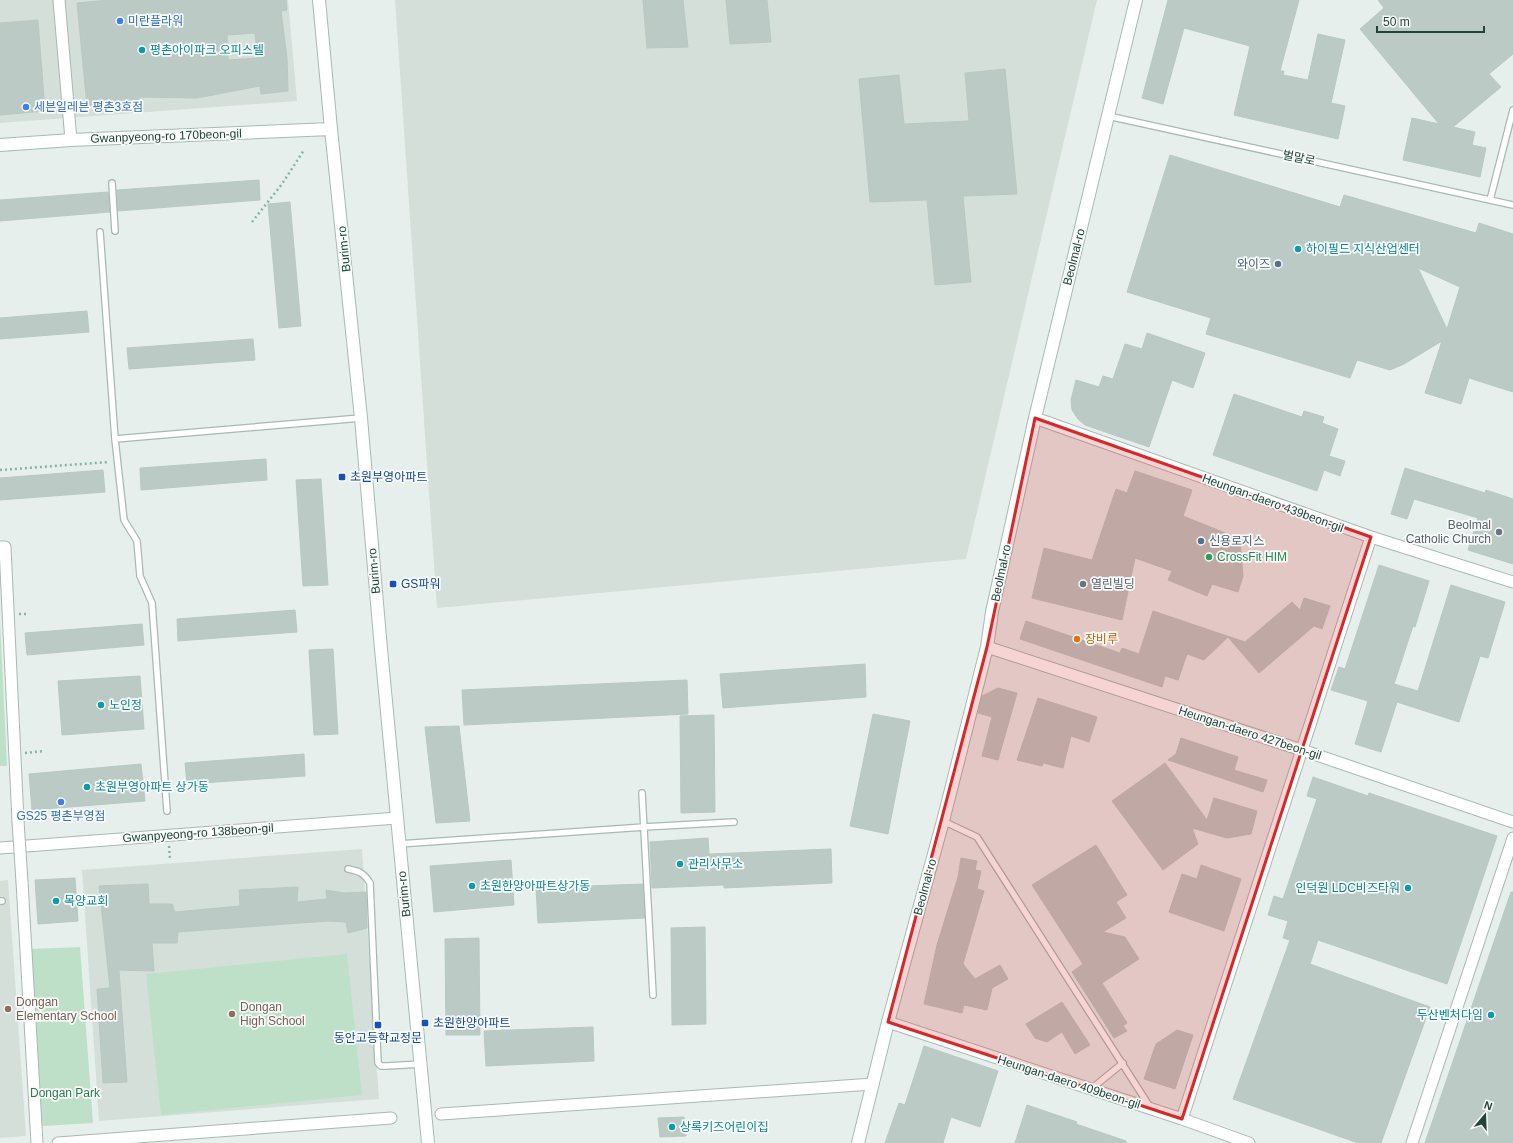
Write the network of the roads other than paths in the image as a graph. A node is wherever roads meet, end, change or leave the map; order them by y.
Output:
1 (59, 0) edge
2 (319, 0) edge
3 (1136, 0) edge
4 (1513, 110) edge
5 (1108, 116) junction
6 (331, 129) junction
7 (71, 140) junction
8 (0, 145) edge
9 (112, 183) dead end
10 (1490, 200) junction
11 (1513, 205) edge
12 (115, 231) dead end
13 (100, 232) dead end
14 (361, 418) junction
15 (1035, 418) junction
16 (115, 439) junction
17 (1371, 538) junction
18 (0, 547) edge
19 (1513, 582) edge
20 (987, 647) junction
21 (1302, 750) junction
22 (642, 793) dead end
23 (167, 811) dead end
24 (397, 818) junction
25 (943, 821) junction
26 (734, 822) dead end
27 (1513, 822) edge
28 (644, 827) junction
29 (1513, 838) edge
30 (399, 844) junction
31 (0, 848) edge
32 (348, 869) dead end
33 (653, 995) dead end
34 (888, 1022) junction
35 (1123, 1063) junction
36 (421, 1064) junction
37 (873, 1084) junction
38 (1091, 1089) junction
39 (1151, 1109) junction
40 (441, 1114) dead end
41 (390, 1118) dead end
42 (1182, 1119) junction
43 (37, 1143) edge
44 (58, 1143) edge
45 (428, 1143) edge
46 (858, 1143) edge
47 (1250, 1143) edge
48 (1412, 1143) edge

1 - 7 street
2 - 6 street, Burim-ro
3 - 5 street, Beolmal-ro
4 - 10 lane
5 - 10 lane, 벌말로
5 - 15 street, Beolmal-ro
6 - 7 street, Gwanpyeong-ro 170beon-gil
6 - 14 street, Burim-ro
7 - 8 street, Gwanpyeong-ro 170beon-gil
9 - 12 lane
10 - 11 lane, 벌말로
13 - 16 lane
14 - 16 lane
14 - 24 street, Burim-ro
15 - 17 street, Heungan-daero 439beon-gil
15 - 20 street, Beolmal-ro
16 - 23 lane
17 - 19 street, Heungan-daero 439beon-gil
17 - 21 street
18 - 43 street, bridge
20 - 21 street, Heungan-daero 427beon-gil
20 - 25 street, Beolmal-ro
21 - 27 street, Heungan-daero 427beon-gil
21 - 42 street
22 - 28 lane
24 - 30 street, Burim-ro
24 - 31 street, Gwanpyeong-ro 138beon-gil
25 - 34 street, Beolmal-ro
25 - 35 lane
26 - 28 lane
28 - 30 lane
28 - 33 lane
29 - 48 street
30 - 36 street, Burim-ro
32 - 36 lane
34 - 37 street, Beolmal-ro
34 - 38 street, Heungan-daero 409beon-gil
35 - 38 lane
35 - 39 lane
36 - 45 street, Burim-ro
37 - 40 street
37 - 46 street, Beolmal-ro
38 - 39 street, Heungan-daero 409beon-gil
39 - 42 street, Heungan-daero 409beon-gil
41 - 44 street
42 - 47 street, Heungan-daero 409beon-gil

